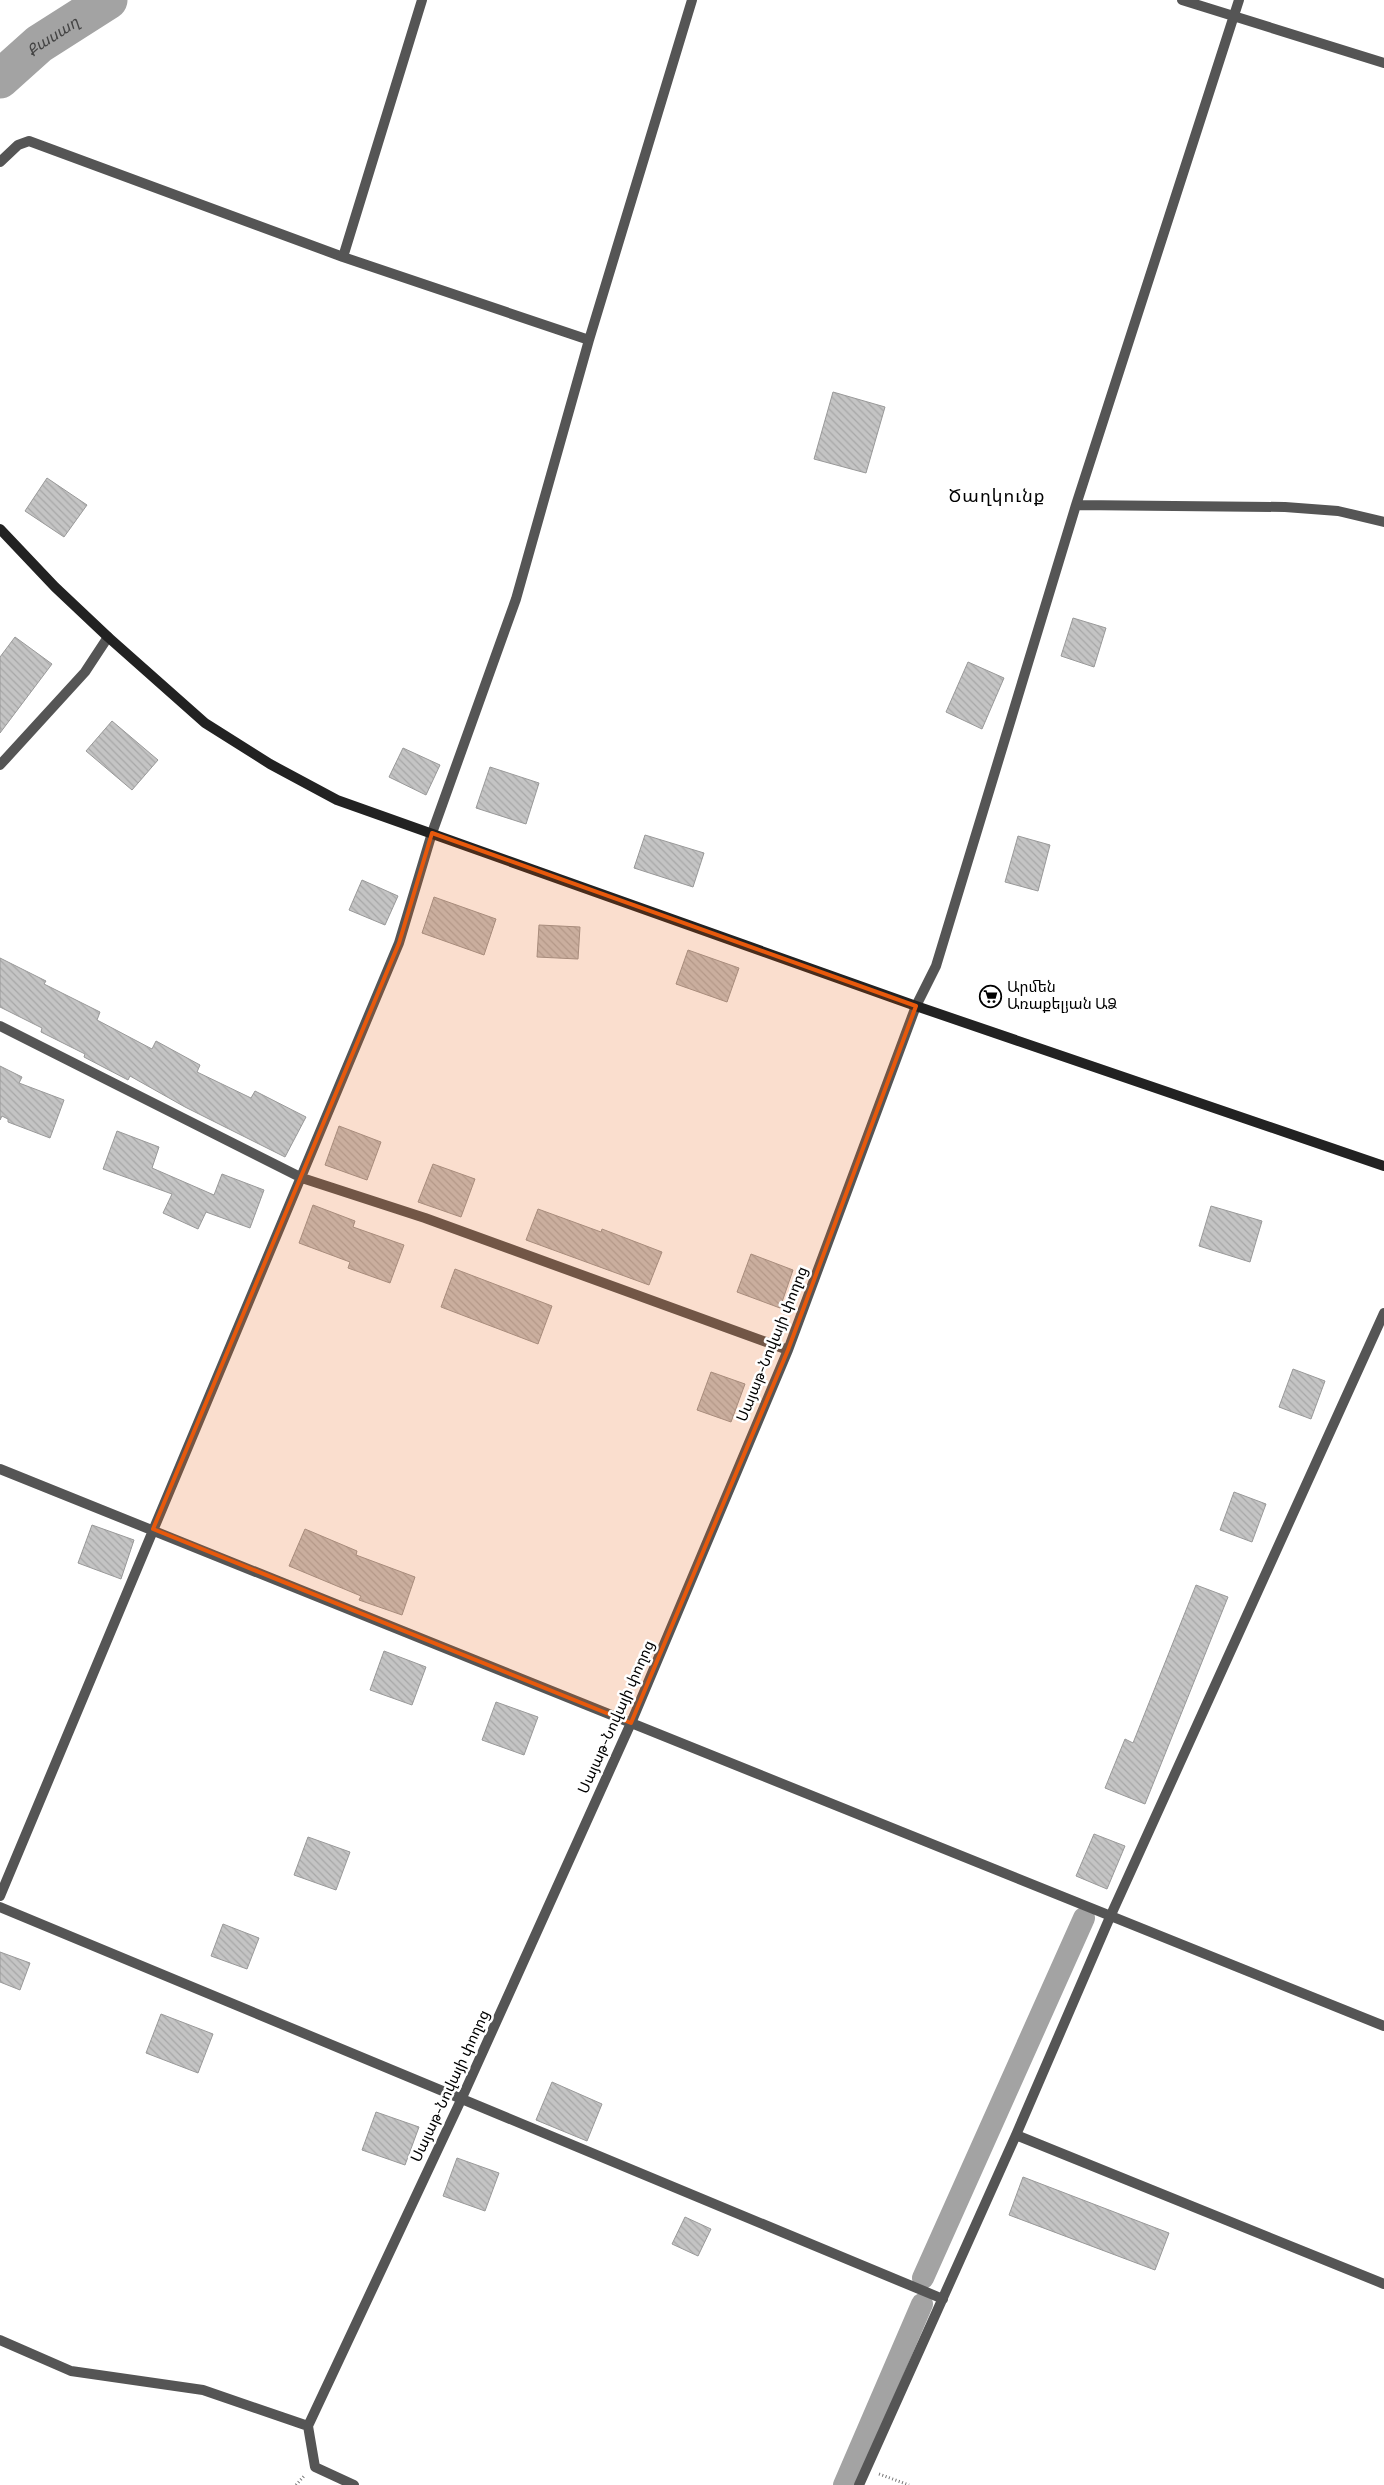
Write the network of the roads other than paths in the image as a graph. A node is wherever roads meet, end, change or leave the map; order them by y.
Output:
1 (422, 0) edge
2 (692, 0) edge
3 (1182, 0) edge
4 (1239, 0) edge
5 (1234, 16) junction
6 (1384, 63) edge
7 (0, 162) edge
8 (343, 257) junction
9 (589, 340) junction
10 (1076, 505) junction
11 (1384, 522) edge
12 (0, 529) edge
13 (108, 637) junction
14 (0, 765) edge
15 (432, 833) junction
16 (916, 1006) junction
17 (0, 1026) edge
18 (1384, 1166) edge
19 (302, 1178) junction
20 (1384, 1313) edge
21 (788, 1350) junction
22 (0, 1469) edge
23 (153, 1529) junction
24 (631, 1723) junction
25 (0, 1896) edge
26 (0, 1907) edge
27 (1110, 1917) junction
28 (1384, 2026) edge
29 (461, 2100) junction
30 (1016, 2135) junction
31 (1384, 2284) edge
32 (943, 2299) junction
33 (0, 2340) edge
34 (308, 2426) junction
35 (354, 2485) edge
36 (860, 2485) edge

1 - 8 street
2 - 9 street
3 - 5 street
4 - 5 street, Սայաթ-Նովայի փողոց
5 - 6 street
5 - 10 street, Սայաթ-Նովայի փողոց
7 - 8 street
8 - 9 street
9 - 15 street
10 - 11 street
10 - 16 street, Սայաթ-Նովայի փողոց
12 - 13 main road
13 - 14 street
13 - 15 main road
15 - 16 main road
15 - 19 street
16 - 18 main road
16 - 21 street, Սայաթ-Նովայի փողոց
17 - 19 street
19 - 21 street
19 - 23 street
20 - 27 street
21 - 24 street, Սայաթ-Նովայի փողոց
22 - 23 street
23 - 24 street
23 - 25 street
24 - 27 street
24 - 29 street, Սայաթ-Նովայի փողոց
26 - 29 street
27 - 28 street
27 - 30 street
29 - 32 street
29 - 34 street, Սայաթ-Նովայի փողոց
30 - 31 street
30 - 32 street
32 - 36 street
33 - 34 street
34 - 35 street

